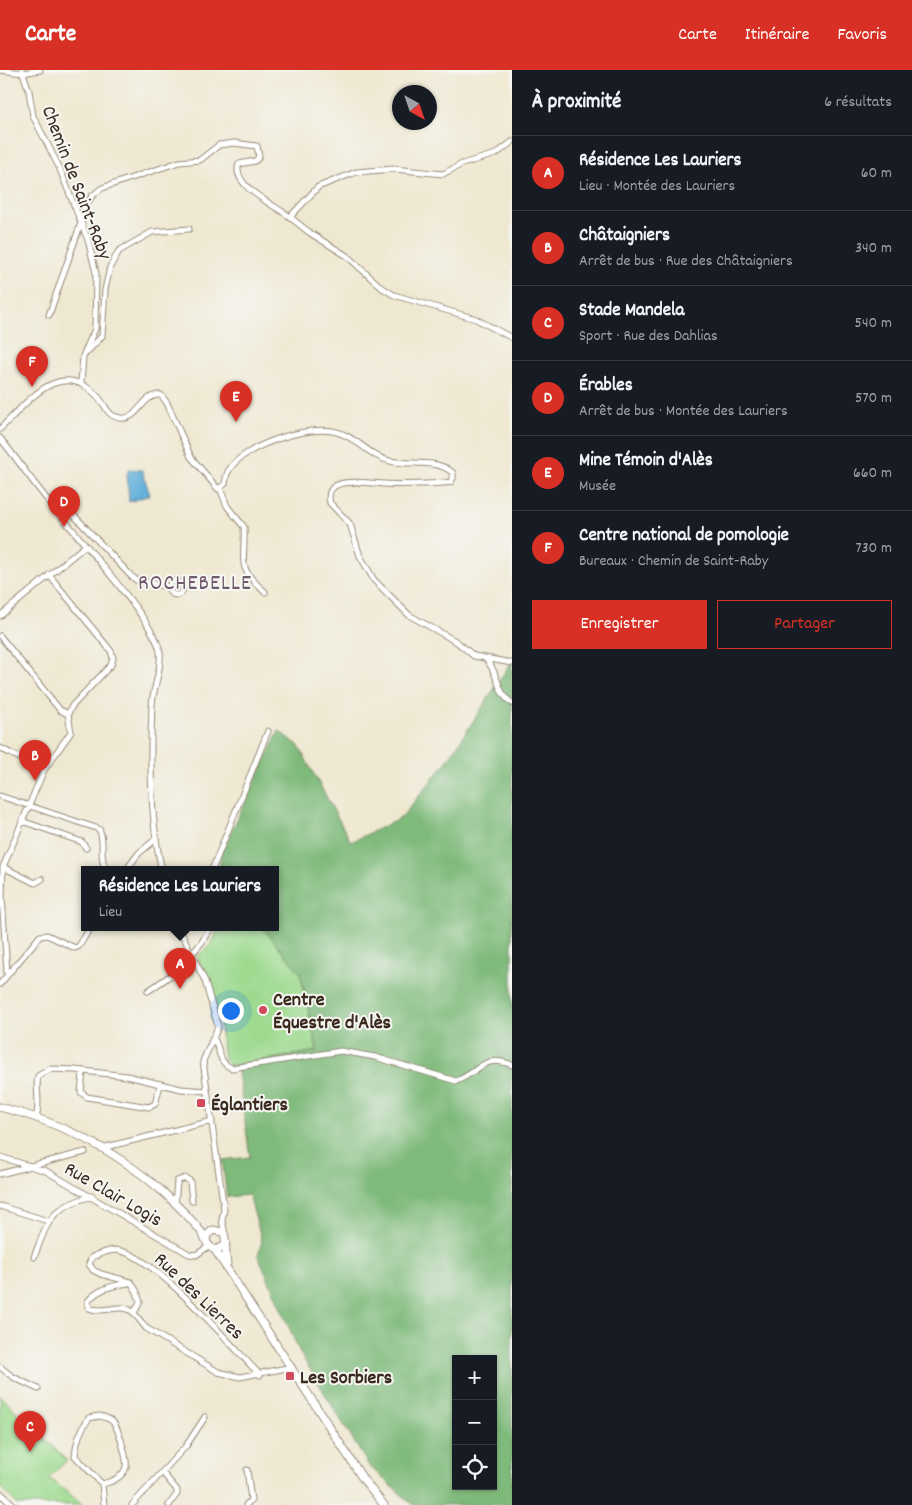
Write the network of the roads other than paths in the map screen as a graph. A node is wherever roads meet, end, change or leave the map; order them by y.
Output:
1 (0, 70) edge
2 (40, 70) edge
3 (22, 72) edge
4 (512, 142) edge
5 (290, 217) junction
6 (81, 223) junction
7 (189, 229) dead end
8 (49, 315) dead end
9 (512, 338) edge
10 (83, 356) junction
11 (81, 383) junction
12 (0, 429) edge
13 (0, 438) edge
14 (220, 488) junction
15 (50, 503) junction
16 (85, 546) junction
17 (49, 576) junction
18 (169, 587) dead end
19 (265, 592) dead end
20 (0, 616) edge
21 (0, 636) edge
22 (486, 659) junction
23 (512, 663) edge
24 (512, 703) edge
25 (68, 714) junction
26 (268, 731) dead end
27 (0, 748) edge
28 (44, 770) junction
29 (0, 796) edge
30 (29, 805) junction
31 (22, 821) junction
32 (156, 839) junction
33 (86, 848) dead end
34 (104, 866) edge
35 (129, 866) edge
36 (161, 866) edge
37 (214, 866) edge
38 (3, 867) junction
39 (42, 879) dead end
40 (88, 931) edge
41 (180, 931) edge
42 (208, 931) edge
43 (192, 958) junction
44 (7, 973) junction
45 (0, 984) edge
46 (148, 991) dead end
47 (214, 1039) junction
48 (512, 1065) edge
49 (84, 1072) junction
50 (160, 1085) junction
51 (207, 1090) junction
52 (0, 1107) edge
53 (36, 1117) junction
54 (212, 1122) junction
55 (102, 1148) junction
56 (85, 1152) dead end
57 (0, 1157) edge
58 (31, 1166) junction
59 (0, 1174) edge
60 (92, 1196) junction
61 (192, 1201) dead end
62 (175, 1204) junction
63 (0, 1206) edge
64 (222, 1220) junction
65 (48, 1221) junction
66 (198, 1228) junction
67 (213, 1230) junction
68 (225, 1234) junction
69 (210, 1246) junction
70 (224, 1246) junction
71 (34, 1256) dead end
72 (228, 1270) junction
73 (131, 1282) junction
74 (134, 1313) junction
75 (0, 1367) edge
76 (292, 1367) junction
77 (260, 1375) junction
78 (38, 1389) dead end
79 (205, 1417) dead end
80 (247, 1470) dead end
81 (162, 1472) junction
82 (102, 1484) junction
83 (0, 1492) edge
84 (13, 1505) edge
85 (104, 1505) edge
86 (132, 1505) edge
87 (169, 1505) edge
88 (246, 1505) edge
89 (384, 1505) edge

1 - 3 street
2 - 3 street
3 - 6 street, Chemin de Saint-Raby
4 - 5 street
5 - 6 street
5 - 9 street
6 - 8 street
6 - 10 street, Chemin de Saint-Raby
7 - 10 street
10 - 11 street, Chemin de Saint-Raby
11 - 12 street
11 - 14 street
13 - 15 street
14 - 19 street
14 - 22 street
15 - 16 street
15 - 18 street
16 - 17 street
16 - 32 street
17 - 20 street
17 - 25 street
21 - 25 street
22 - 23 street
22 - 24 street
25 - 28 street
26 - 37 street
27 - 28 street
28 - 30 street
29 - 30 street
30 - 31 street
30 - 34 street
31 - 33 street
31 - 38 street
32 - 35 street
32 - 36 street
38 - 39 street
38 - 44 street
40 - 44 street
41 - 43 street
42 - 43 street
43 - 46 street
43 - 47 street
44 - 45 street
47 - 48 street
47 - 51 street
49 - 50 street
49 - 50 street
49 - 53 street
50 - 51 street
51 - 54 street
52 - 53 main road
53 - 55 main road
54 - 55 street
54 - 64 street
55 - 62 main road
56 - 58 street
57 - 58 street, Rue Clair Logis
58 - 59 street
58 - 60 street, Rue Clair Logis
60 - 65 street
60 - 69 street, Rue Clair Logis
61 - 62 street
62 - 66 main road
63 - 65 street
64 - 67 street
64 - 68 street
65 - 71 street
66 - 67 main road
66 - 69 main road
67 - 68 main road
67 - 69 main road
68 - 70 main road
69 - 70 main road
69 - 72 main road
70 - 72 main road
72 - 76 main road
73 - 74 street
73 - 74 street
73 - 77 street, Rue des Lierres
74 - 77 street
75 - 78 street
76 - 77 street
76 - 89 main road
79 - 81 street
80 - 88 street
81 - 86 street
81 - 87 street
82 - 82 street
82 - 85 street
83 - 84 street

